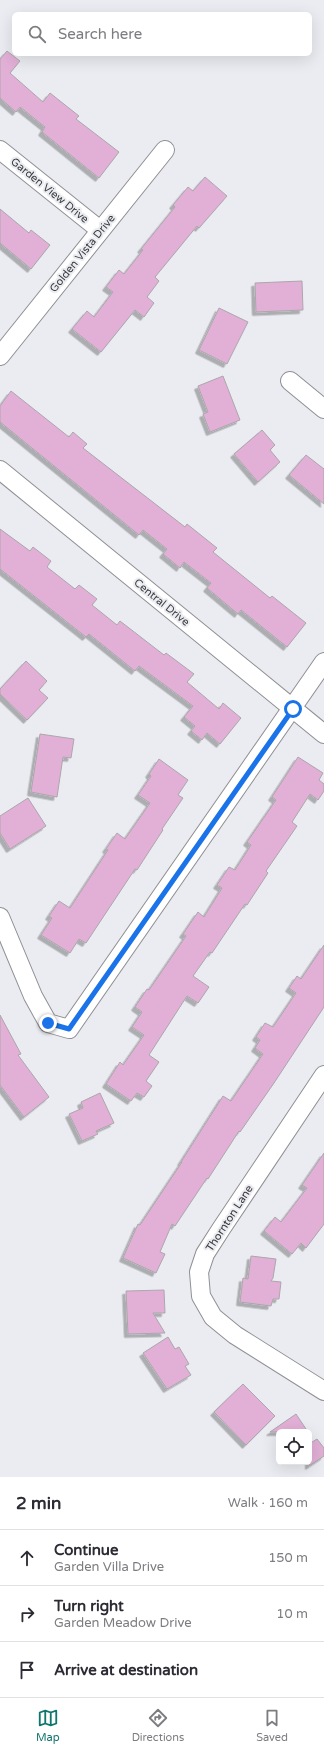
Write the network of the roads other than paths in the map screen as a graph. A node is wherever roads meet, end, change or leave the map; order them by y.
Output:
1 (0, 150) edge
2 (165, 150) dead end
3 (100, 230) junction
4 (0, 356) edge
5 (290, 381) dead end
6 (324, 409) edge
7 (0, 470) edge
8 (324, 662) edge
9 (293, 709) junction
10 (324, 734) edge
11 (0, 917) edge
12 (324, 1075) edge
13 (324, 1391) edge

1 - 3 street, Garden View Drive
2 - 3 street, Golden Vista Drive
3 - 4 street, Golden Vista Drive
5 - 6 street
7 - 9 street, Central Drive
8 - 9 street
9 - 10 street, Central Drive
9 - 11 street
12 - 13 street, Thornton Lane

